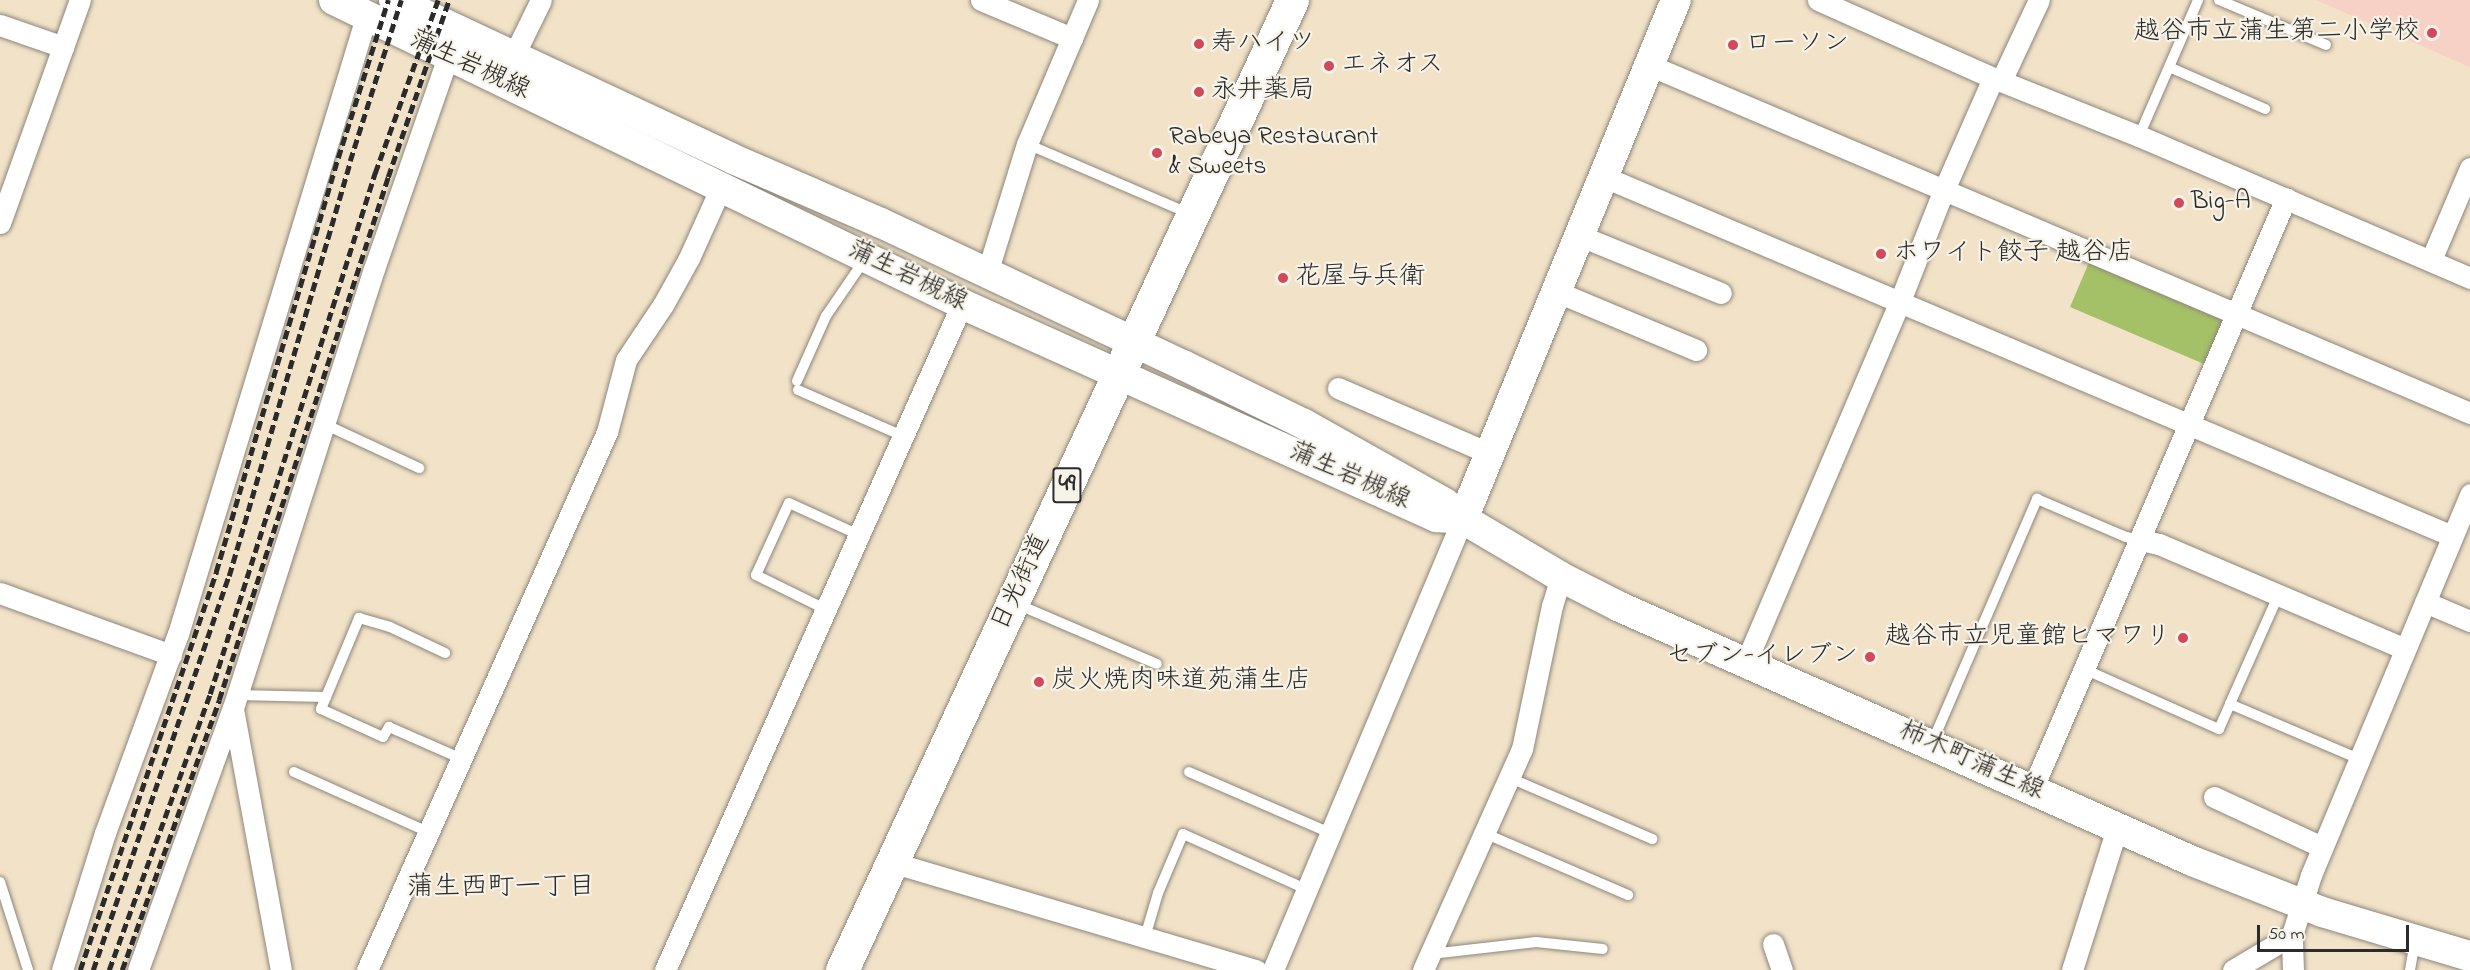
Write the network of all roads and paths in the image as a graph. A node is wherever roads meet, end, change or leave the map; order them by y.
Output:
1 (80, 0) edge
2 (334, 0) edge
3 (394, 0) edge
4 (541, 0) edge
5 (981, 0) edge
6 (1088, 0) edge
7 (1292, 0) edge
8 (1676, 0) edge
9 (1818, 0) edge
10 (2038, 0) edge
11 (2198, 0) edge
12 (2219, 0) edge
13 (1853, 7) edge
14 (366, 17) junction
15 (0, 25) edge
16 (1072, 38) junction
17 (2326, 45) dead end
18 (63, 47) junction
19 (514, 55) junction
20 (448, 56) junction
21 (1649, 65) junction
22 (2169, 67) junction
23 (1997, 80) junction
24 (2265, 109) dead end
25 (2139, 136) junction
26 (1028, 144) junction
27 (2470, 168) edge
28 (1602, 176) junction
29 (722, 185) junction
30 (1943, 192) junction
31 (2286, 198) junction
32 (1192, 215) junction
33 (1, 216) edge
34 (1578, 235) junction
35 (866, 258) junction
36 (2431, 260) junction
37 (987, 273) junction
38 (2470, 278) edge
39 (1555, 291) junction
40 (1721, 293) dead end
41 (1900, 301) junction
42 (962, 304) junction
43 (2234, 315) junction
44 (1134, 343) junction
45 (1696, 350) dead end
46 (1118, 375) junction
47 (1338, 388) dead end
48 (2470, 413) edge
49 (324, 424) junction
50 (2189, 425) junction
51 (903, 436) junction
52 (1489, 453) junction
53 (419, 468) dead end
54 (2470, 494) edge
55 (1475, 525) junction
56 (859, 535) junction
57 (2452, 536) junction
58 (2140, 540) junction
59 (1561, 577) junction
60 (0, 593) edge
61 (2278, 596) junction
62 (1014, 602) junction
63 (2424, 602) junction
64 (825, 609) junction
65 (2470, 621) edge
66 (2405, 649) junction
67 (445, 653) dead end
68 (171, 656) junction
69 (1746, 662) junction
70 (1157, 664) dead end
71 (2084, 669) junction
72 (326, 697) junction
73 (234, 702) junction
74 (2230, 704) junction
75 (1932, 743) junction
76 (462, 759) junction
77 (2359, 759) junction
78 (294, 772) dead end
79 (1189, 772) dead end
80 (1510, 778) junction
81 (2031, 790) junction
82 (2214, 797) dead end
83 (2117, 828) junction
84 (428, 832) junction
85 (1484, 833) junction
86 (1332, 834) junction
87 (1652, 838) dead end
88 (2322, 848) junction
89 (891, 862) junction
90 (0, 882) edge
91 (1308, 890) junction
92 (1628, 895) dead end
93 (2302, 904) junction
94 (2292, 935) junction
95 (1145, 937) junction
96 (2415, 941) junction
97 (1773, 944) dead end
98 (1603, 949) dead end
99 (2470, 956) edge
100 (1427, 962) edge
101 (27, 970) edge
102 (62, 970) edge
103 (138, 970) edge
104 (281, 970) edge
105 (367, 970) edge
106 (665, 970) edge
107 (842, 970) edge
108 (1256, 970) edge
109 (1274, 970) edge
110 (1782, 970) edge
111 (2072, 970) edge
112 (2233, 970) edge
113 (2293, 970) edge
114 (2410, 970) edge

1 - 18 street
2 - 14 main road, 蒲生岩槻線
3 - 19 main road, 蒲生岩槻線
4 - 19 street
5 - 16 street
6 - 16 street
7 - 32 main road, 日光街道 / 49
8 - 21 main road
9 - 13 street
10 - 23 street
11 - 22 lane
12 - 17 lane
13 - 23 street
14 - 20 main road, 蒲生岩槻線
14 - 68 street
15 - 18 street
16 - 26 street
18 - 33 street
19 - 37 main road, 蒲生岩槻線
20 - 29 main road, 蒲生岩槻線
20 - 49 street
21 - 28 main road
21 - 30 street
22 - 24 lane
22 - 25 lane
23 - 25 street
23 - 30 street
25 - 31 street
26 - 32 lane
26 - 37 street
27 - 36 street
28 - 34 main road
28 - 41 street
29 - 35 main road, 蒲生岩槻線
29 - 76 street
30 - 41 street
30 - 43 street
31 - 36 street
31 - 43 street
32 - 44 main road, 日光街道 / 49
34 - 39 main road
34 - 40 street
35 - 42 main road, 蒲生岩槻線
35 - 51 lane
36 - 38 street
37 - 44 main road, 蒲生岩槻線
39 - 45 street
39 - 52 main road
41 - 50 street
41 - 69 street
42 - 46 main road, 蒲生岩槻線
42 - 51 street
43 - 48 street
43 - 50 street
44 - 46 main road, 日光街道 / 49
44 - 55 main road, 柿木町蒲生線
46 - 55 main road, 蒲生岩槻線
46 - 62 main road, 日光街道 / 49
47 - 52 street
49 - 53 lane
49 - 73 street
50 - 57 street
50 - 58 street
51 - 56 street
52 - 55 main road
54 - 57 street
55 - 59 main road, 柿木町蒲生線
55 - 86 street
56 - 64 street
56 - 64 lane
57 - 63 street
58 - 61 street
58 - 71 street
58 - 75 lane
59 - 69 main road, 柿木町蒲生線
59 - 80 street
60 - 68 street
61 - 66 street
61 - 74 lane
62 - 70 lane
62 - 89 main road, 日光街道 / 49
63 - 65 street
63 - 66 street
64 - 106 street
66 - 77 street
67 - 72 lane
68 - 102 street
69 - 75 main road, 柿木町蒲生線
71 - 74 lane
71 - 81 street
72 - 73 lane
72 - 76 lane
73 - 103 street
73 - 104 street
74 - 77 lane
75 - 81 main road, 柿木町蒲生線
76 - 84 street
77 - 88 street
78 - 84 lane
79 - 86 lane
80 - 85 street
80 - 87 lane
81 - 83 main road, 柿木町蒲生線
82 - 88 street
83 - 93 main road, 柿木町蒲生線
83 - 111 street
84 - 105 street
85 - 92 lane
85 - 100 street
86 - 91 street
88 - 93 street
89 - 95 street
89 - 107 main road, 日光街道 / 49
90 - 101 lane
91 - 95 lane
91 - 109 street
93 - 94 street
93 - 96 main road, 柿木町蒲生線
94 - 112 street
94 - 113 street
95 - 108 street
96 - 99 main road, 柿木町蒲生線
96 - 114 lane
97 - 110 street
98 - 100 lane

